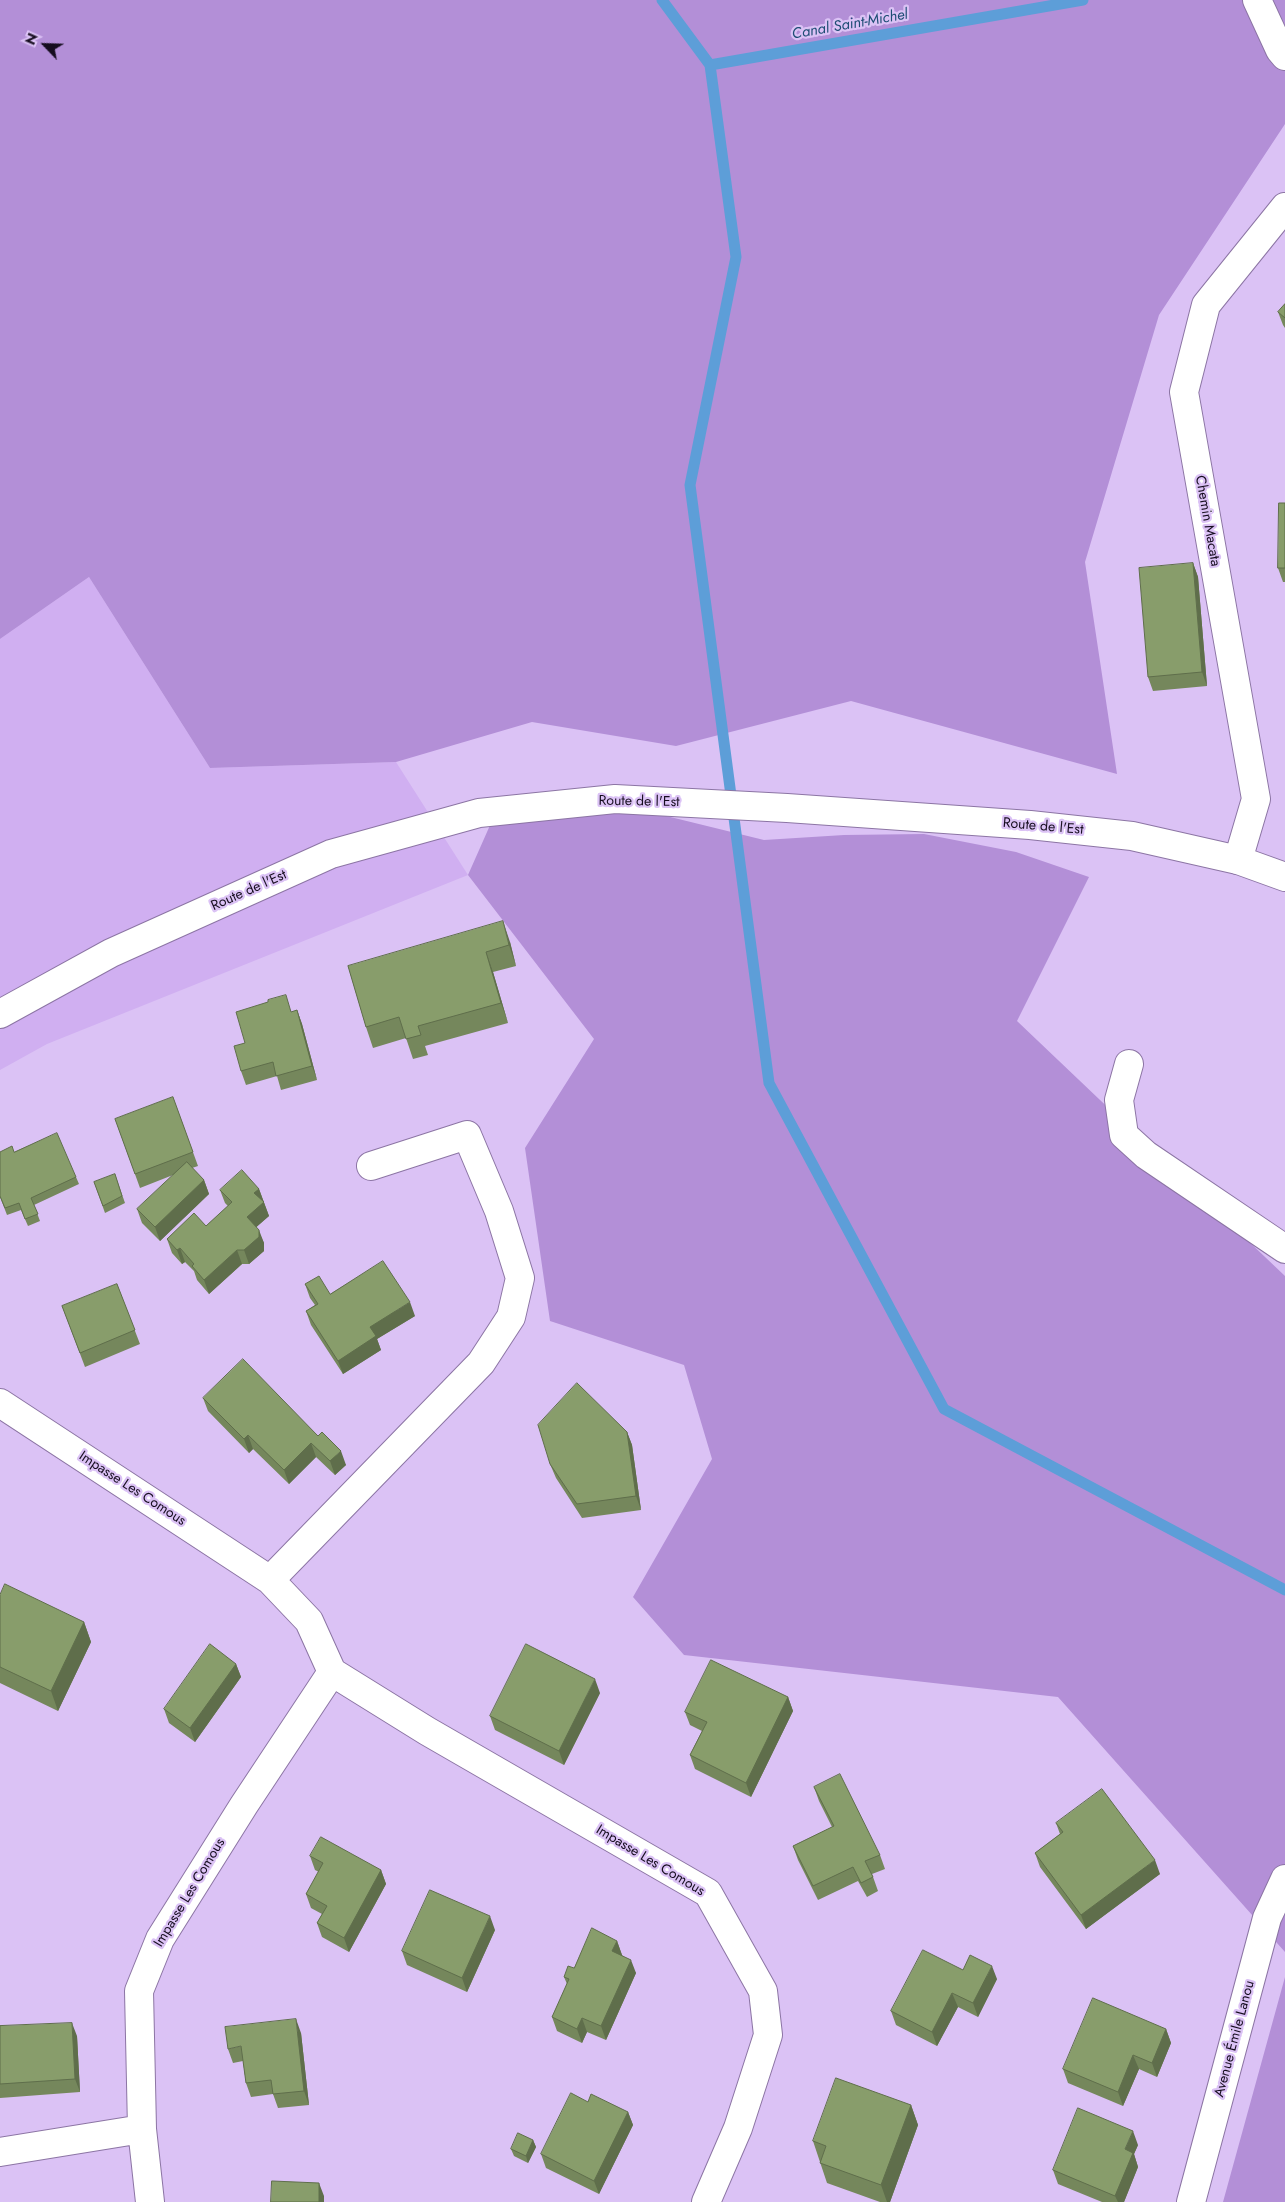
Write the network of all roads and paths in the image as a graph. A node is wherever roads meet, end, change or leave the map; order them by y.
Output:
1 (1257, 0) edge
2 (1285, 56) edge
3 (1285, 207) edge
4 (1238, 860) junction
5 (1285, 877) edge
6 (0, 1014) edge
7 (1129, 1064) dead end
8 (372, 1166) dead end
9 (1285, 1248) edge
10 (0, 1403) edge
11 (270, 1580) junction
12 (332, 1672) junction
13 (1285, 1879) edge
14 (142, 2129) junction
15 (0, 2152) edge
16 (150, 2202) edge
17 (706, 2202) edge
18 (1191, 2202) edge

1 - 2 street
3 - 4 street, Chemin Macata
4 - 5 street, Route de l'Est
4 - 6 street, Route de l'Est
7 - 9 street
8 - 11 street
10 - 11 street, Impasse Les Comous
11 - 12 street, Impasse Les Comous
12 - 14 street, Impasse Les Comous
12 - 17 street, Impasse Les Comous
13 - 18 street, Avenue Émile Lanou
14 - 15 street
14 - 16 street, Impasse Les Comous

